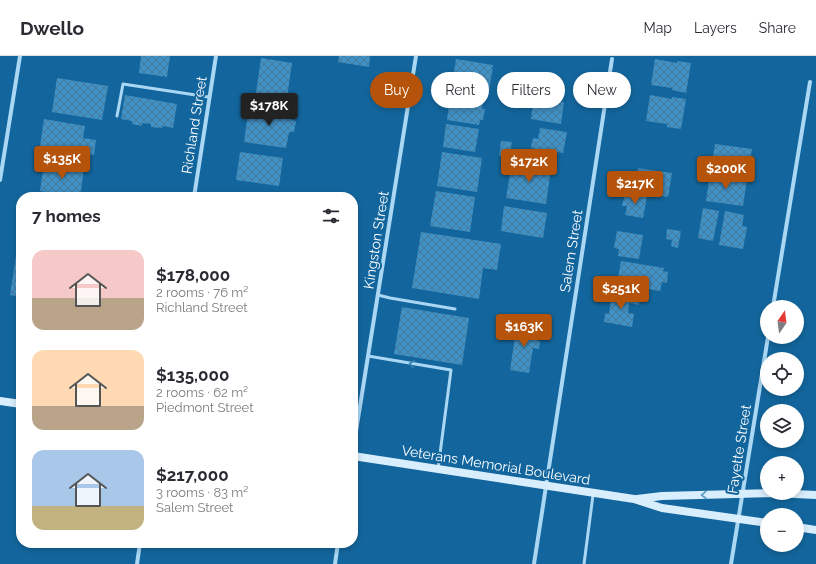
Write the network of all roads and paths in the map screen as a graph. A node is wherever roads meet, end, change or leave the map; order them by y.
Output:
1 (20, 56) edge
2 (216, 56) edge
3 (416, 56) edge
4 (612, 59) dead end
5 (810, 82) dead end
6 (209, 96) junction
7 (117, 116) dead end
8 (0, 180) edge
9 (195, 192) edge
10 (378, 295) junction
11 (774, 300) edge
12 (456, 309) dead end
13 (767, 344) edge
14 (368, 356) junction
15 (0, 401) edge
16 (16, 403) edge
17 (358, 419) edge
18 (358, 457) edge
19 (438, 469) junction
20 (546, 486) junction
21 (594, 493) junction
22 (743, 494) junction
23 (816, 495) edge
24 (634, 499) junction
25 (738, 519) junction
26 (760, 522) edge
27 (804, 529) edge
28 (816, 530) edge
29 (139, 548) edge
30 (337, 548) edge
31 (137, 564) edge
32 (335, 564) edge
33 (534, 564) edge
34 (584, 564) edge
35 (732, 564) edge

1 - 8 street
2 - 6 street, Richland Street
3 - 10 street, Kingston Street
4 - 20 street, Salem Street
5 - 11 street
6 - 7 lane
6 - 9 street, Richland Street
10 - 12 lane
10 - 14 street, Kingston Street
13 - 22 street, Fayette Street
14 - 17 street, Kingston Street
19 -> 14 lane
15 - 16 street
18 - 19 street, Veterans Memorial Boulevard
19 - 20 street, Veterans Memorial Boulevard
20 - 21 street, Veterans Memorial Boulevard
20 - 33 street, Salem Street
21 - 24 street, Veterans Memorial Boulevard
21 - 34 lane
22 - 23 street, Veterans Memorial Boulevard
22 -> 24 street, Veterans Memorial Boulevard
22 - 25 street, Fayette Street
24 - 25 street, Veterans Memorial Boulevard
25 - 26 street, Veterans Memorial Boulevard
25 - 35 street, Fayette Street
27 - 28 street
29 - 31 street
30 - 32 street

